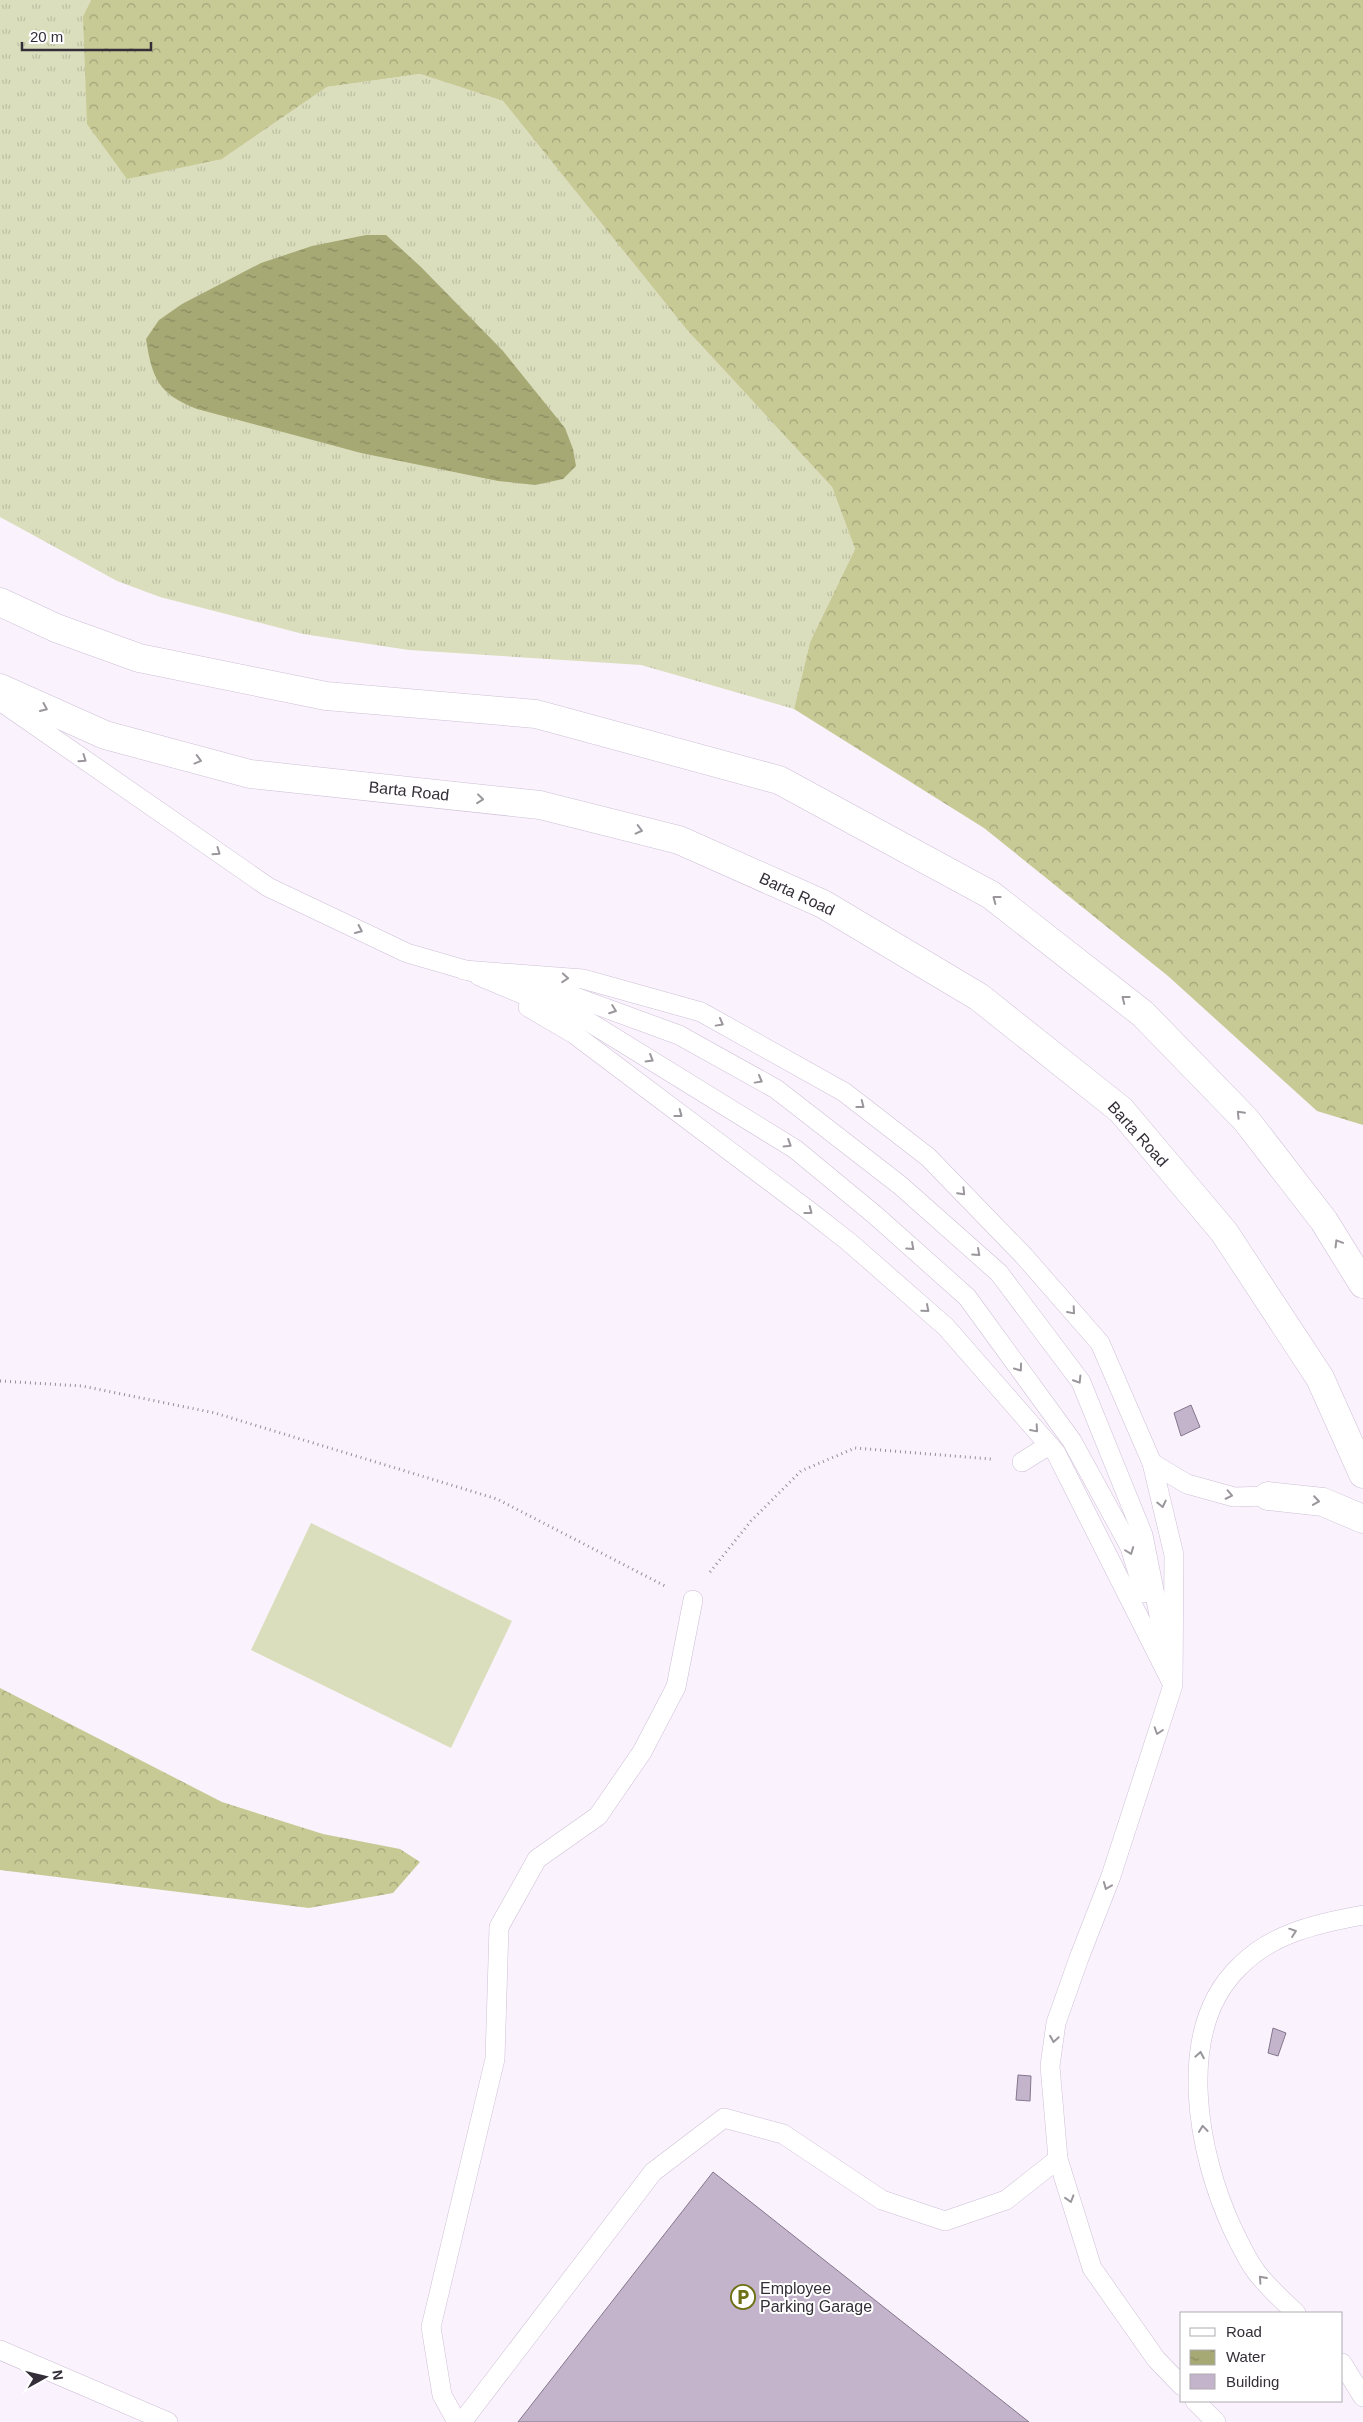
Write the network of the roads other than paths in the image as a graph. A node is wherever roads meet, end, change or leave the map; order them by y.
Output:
1 (0, 602) edge
2 (0, 688) edge
3 (0, 702) edge
4 (464, 970) junction
5 (1363, 1284) edge
6 (1049, 1446) junction
7 (1022, 1462) road end
8 (1152, 1462) junction
9 (1363, 1474) edge
10 (1268, 1496) joint
11 (1363, 1518) edge
12 (693, 1600) road end
13 (1173, 1685) junction
14 (1363, 1914) edge
15 (1058, 2159) junction
16 (1295, 2312) edge
17 (0, 2350) edge
18 (1343, 2365) edge
19 (1180, 2384) edge
20 (1363, 2397) edge
21 (1197, 2402) edge
22 (168, 2422) edge
23 (457, 2422) edge
24 (462, 2422) edge
25 (1216, 2422) edge

5 -> 1 street
2 -> 9 street, Barta Road
3 -> 4 lane
4 -> 6 lane
4 -> 8 lane
4 -> 13 lane
4 -> 13 lane
6 - 7 lane
6 - 13 lane
8 -> 10 lane
8 -> 13 lane
10 -> 11 street
12 - 23 lane
13 -> 15 lane
16 -> 14 lane
15 -> 19 lane
15 - 24 lane
17 - 22 lane
18 - 20 lane
21 - 25 lane

